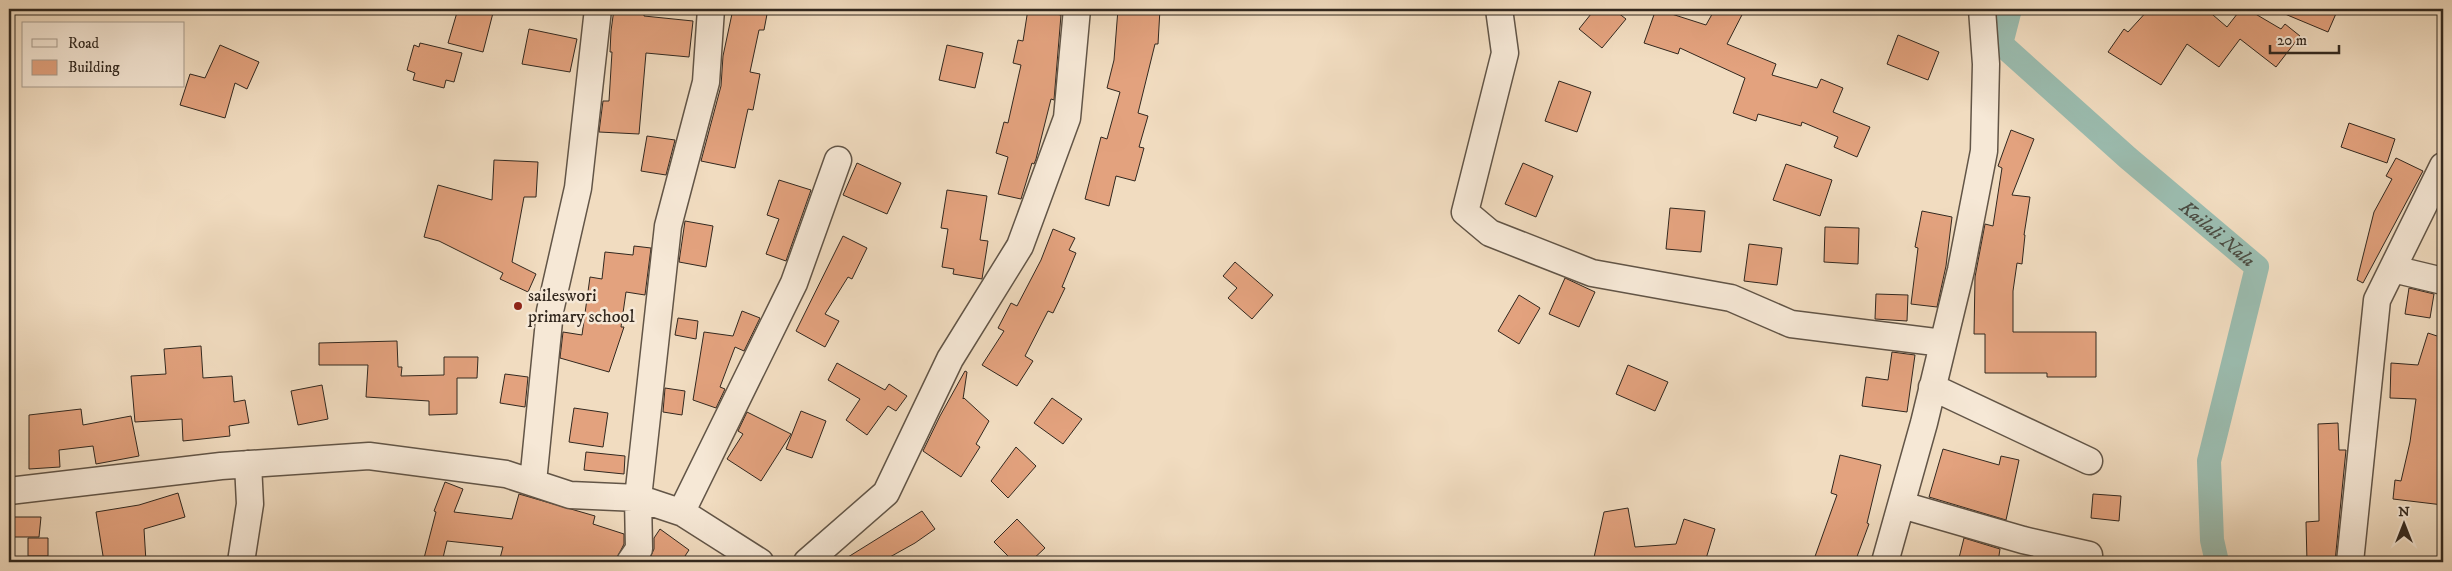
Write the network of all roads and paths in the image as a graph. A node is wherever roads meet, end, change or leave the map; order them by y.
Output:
1 (598, 9) edge
2 (710, 9) edge
3 (1077, 9) edge
4 (1499, 9) edge
5 (1982, 9) edge
6 (838, 160) dead end
7 (2443, 166) edge
8 (2393, 269) junction
9 (2443, 281) edge
10 (1943, 343) junction
11 (1932, 387) junction
12 (2089, 461) dead end
13 (248, 464) junction
14 (533, 482) junction
15 (9, 491) edge
16 (638, 498) junction
17 (1902, 504) junction
18 (683, 512) junction
19 (2089, 555) dead end
20 (241, 562) edge
21 (630, 562) edge
22 (760, 562) edge
23 (806, 562) edge
24 (1886, 562) edge
25 (2350, 562) edge

1 - 14 street
2 - 16 street
3 - 23 street
4 - 10 street
5 - 10 street
6 - 18 street
7 - 8 street
8 - 9 street
8 - 25 street
10 - 11 street
11 - 12 street
11 - 17 street
13 - 14 street
13 - 15 street
13 - 20 street
14 - 16 street
16 - 18 street
16 - 21 street
17 - 19 street
17 - 24 street
18 - 22 street

